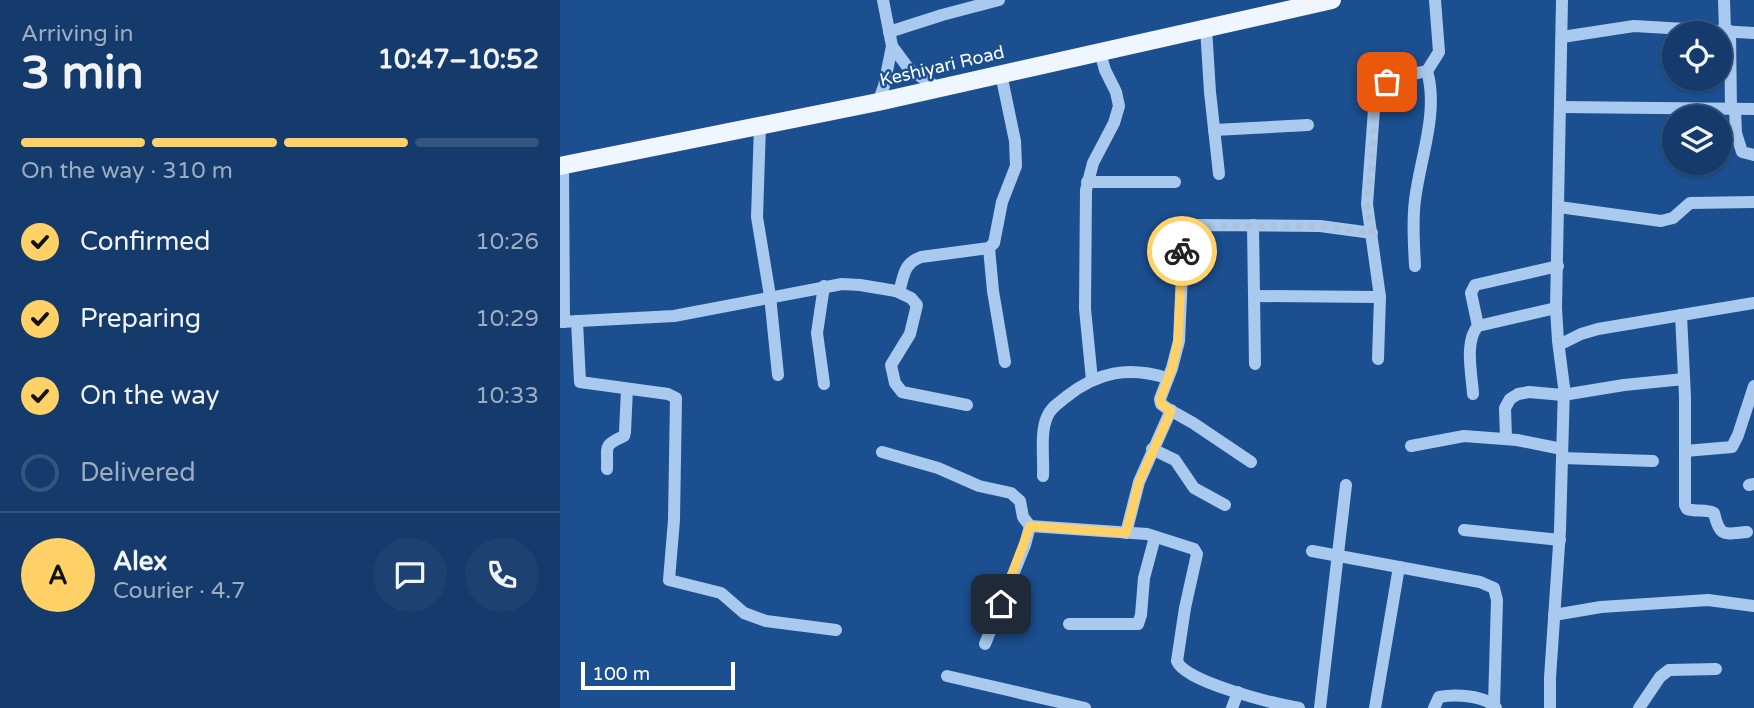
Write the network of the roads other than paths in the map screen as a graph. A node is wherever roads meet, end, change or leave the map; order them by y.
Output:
1 (883, 0) edge
2 (999, 0) edge
3 (1332, 0) edge
4 (1434, 0) edge
5 (1562, 0) edge
6 (1724, 0) edge
7 (1727, 21) edge
8 (1206, 28) junction
9 (1662, 28) edge
10 (1732, 31) edge
11 (889, 32) junction
12 (1754, 33) edge
13 (1562, 37) junction
14 (892, 46) junction
15 (1100, 52) junction
16 (1427, 71) junction
17 (1001, 74) junction
18 (938, 88) junction
19 (1732, 91) edge
20 (878, 102) junction
21 (1560, 107) junction
22 (1733, 109) junction
23 (1754, 109) edge
24 (760, 125) junction
25 (1308, 125) dead end
26 (1214, 130) junction
27 (1754, 155) edge
28 (562, 165) edge
29 (1219, 174) dead end
30 (1175, 182) dead end
31 (1087, 183) junction
32 (1754, 202) edge
33 (1559, 207) junction
34 (1253, 225) junction
35 (1372, 233) junction
36 (989, 248) junction
37 (1415, 265) dead end
38 (1558, 266) junction
39 (824, 286) junction
40 (895, 291) junction
41 (771, 296) junction
42 (1255, 296) junction
43 (1380, 297) junction
44 (1754, 303) edge
45 (1556, 308) junction
46 (1681, 315) junction
47 (567, 322) edge
48 (1478, 326) junction
49 (1559, 345) junction
50 (1378, 359) dead end
51 (1005, 362) dead end
52 (1255, 364) dead end
53 (778, 375) dead end
54 (1167, 378) junction
55 (1684, 379) junction
56 (1092, 380) junction
57 (824, 384) dead end
58 (1754, 386) edge
59 (627, 388) junction
60 (1473, 394) dead end
61 (1563, 395) junction
62 (967, 405) dead end
63 (1171, 411) junction
64 (1506, 439) junction
65 (1411, 446) dead end
66 (1152, 449) junction
67 (1685, 451) junction
68 (882, 452) dead end
69 (1562, 453) junction
70 (1653, 461) dead end
71 (1251, 462) dead end
72 (607, 469) dead end
73 (1043, 476) dead end
74 (1346, 485) dead end
75 (1225, 505) dead end
76 (1030, 526) junction
77 (1464, 530) dead end
78 (1747, 532) dead end
79 (1126, 533) junction
80 (1155, 537) junction
81 (1560, 540) junction
82 (1312, 551) dead end
83 (1336, 555) junction
84 (1399, 567) junction
85 (1754, 606) edge
86 (1554, 615) junction
87 (1069, 624) dead end
88 (835, 630) dead end
89 (985, 644) dead end
90 (1716, 669) dead end
91 (947, 676) dead end
92 (1238, 692) junction
93 (1031, 702) edge
94 (1495, 706) edge
95 (1084, 708) edge
96 (1233, 708) edge
97 (1299, 708) edge
98 (1320, 708) edge
99 (1375, 708) edge
100 (1434, 708) edge
101 (1550, 708) edge
102 (1639, 708) edge

1 - 11 street
2 - 11 street
3 - 8 main road, Keshiyari Road
4 - 16 street
5 - 13 street
6 - 7 street
8 - 15 main road, Keshiyari Road
8 - 26 street
9 - 13 street
10 - 12 street
11 - 14 street
13 - 21 street
14 - 18 street
14 - 20 street
15 - 17 main road, Keshiyari Road
15 - 31 street
16 - 35 street
16 - 37 street
17 - 18 main road, Keshiyari Road
17 - 36 street
18 - 20 main road, Keshiyari Road
19 - 22 street
20 - 24 main road, Keshiyari Road
21 - 22 street
21 - 33 street
22 - 23 street
22 - 27 street
24 - 28 main road, Keshiyari Road
24 - 41 street
25 - 26 street
26 - 29 street
28 - 47 street
30 - 31 street
31 - 56 street
32 - 33 street
33 - 38 street
34 - 35 street
34 - 42 street
34 - 54 street
35 - 43 street
36 - 40 street
36 - 51 street
38 - 45 street
38 - 48 street
39 - 40 street
39 - 41 street
39 - 57 street
40 - 62 street
41 - 47 street
41 - 53 street
42 - 43 street
42 - 52 street
43 - 50 street
44 - 46 street
45 - 48 street
45 - 49 street
46 - 49 street
46 - 55 street
47 - 59 street
48 - 60 street
49 - 61 street
54 - 56 street
54 - 63 street
55 - 61 street
55 - 67 street
56 - 73 street
58 - 67 street
59 - 72 street
59 - 88 street
61 - 64 street
61 - 69 street
63 - 66 street
63 - 71 street
64 - 65 street
64 - 69 street
66 - 75 street
66 - 79 street
67 - 78 street
68 - 76 street
69 - 70 street
69 - 81 street
74 - 83 street
76 - 79 street
76 - 89 street
77 - 81 street
79 - 80 street
80 - 87 street
80 - 92 street
81 - 86 street
82 - 83 street
83 - 84 street
83 - 98 street
84 - 94 street
84 - 99 street
85 - 86 street
86 - 101 street
90 - 102 street
91 - 93 street
92 - 96 street
92 - 97 street
93 - 95 street
94 - 100 street

